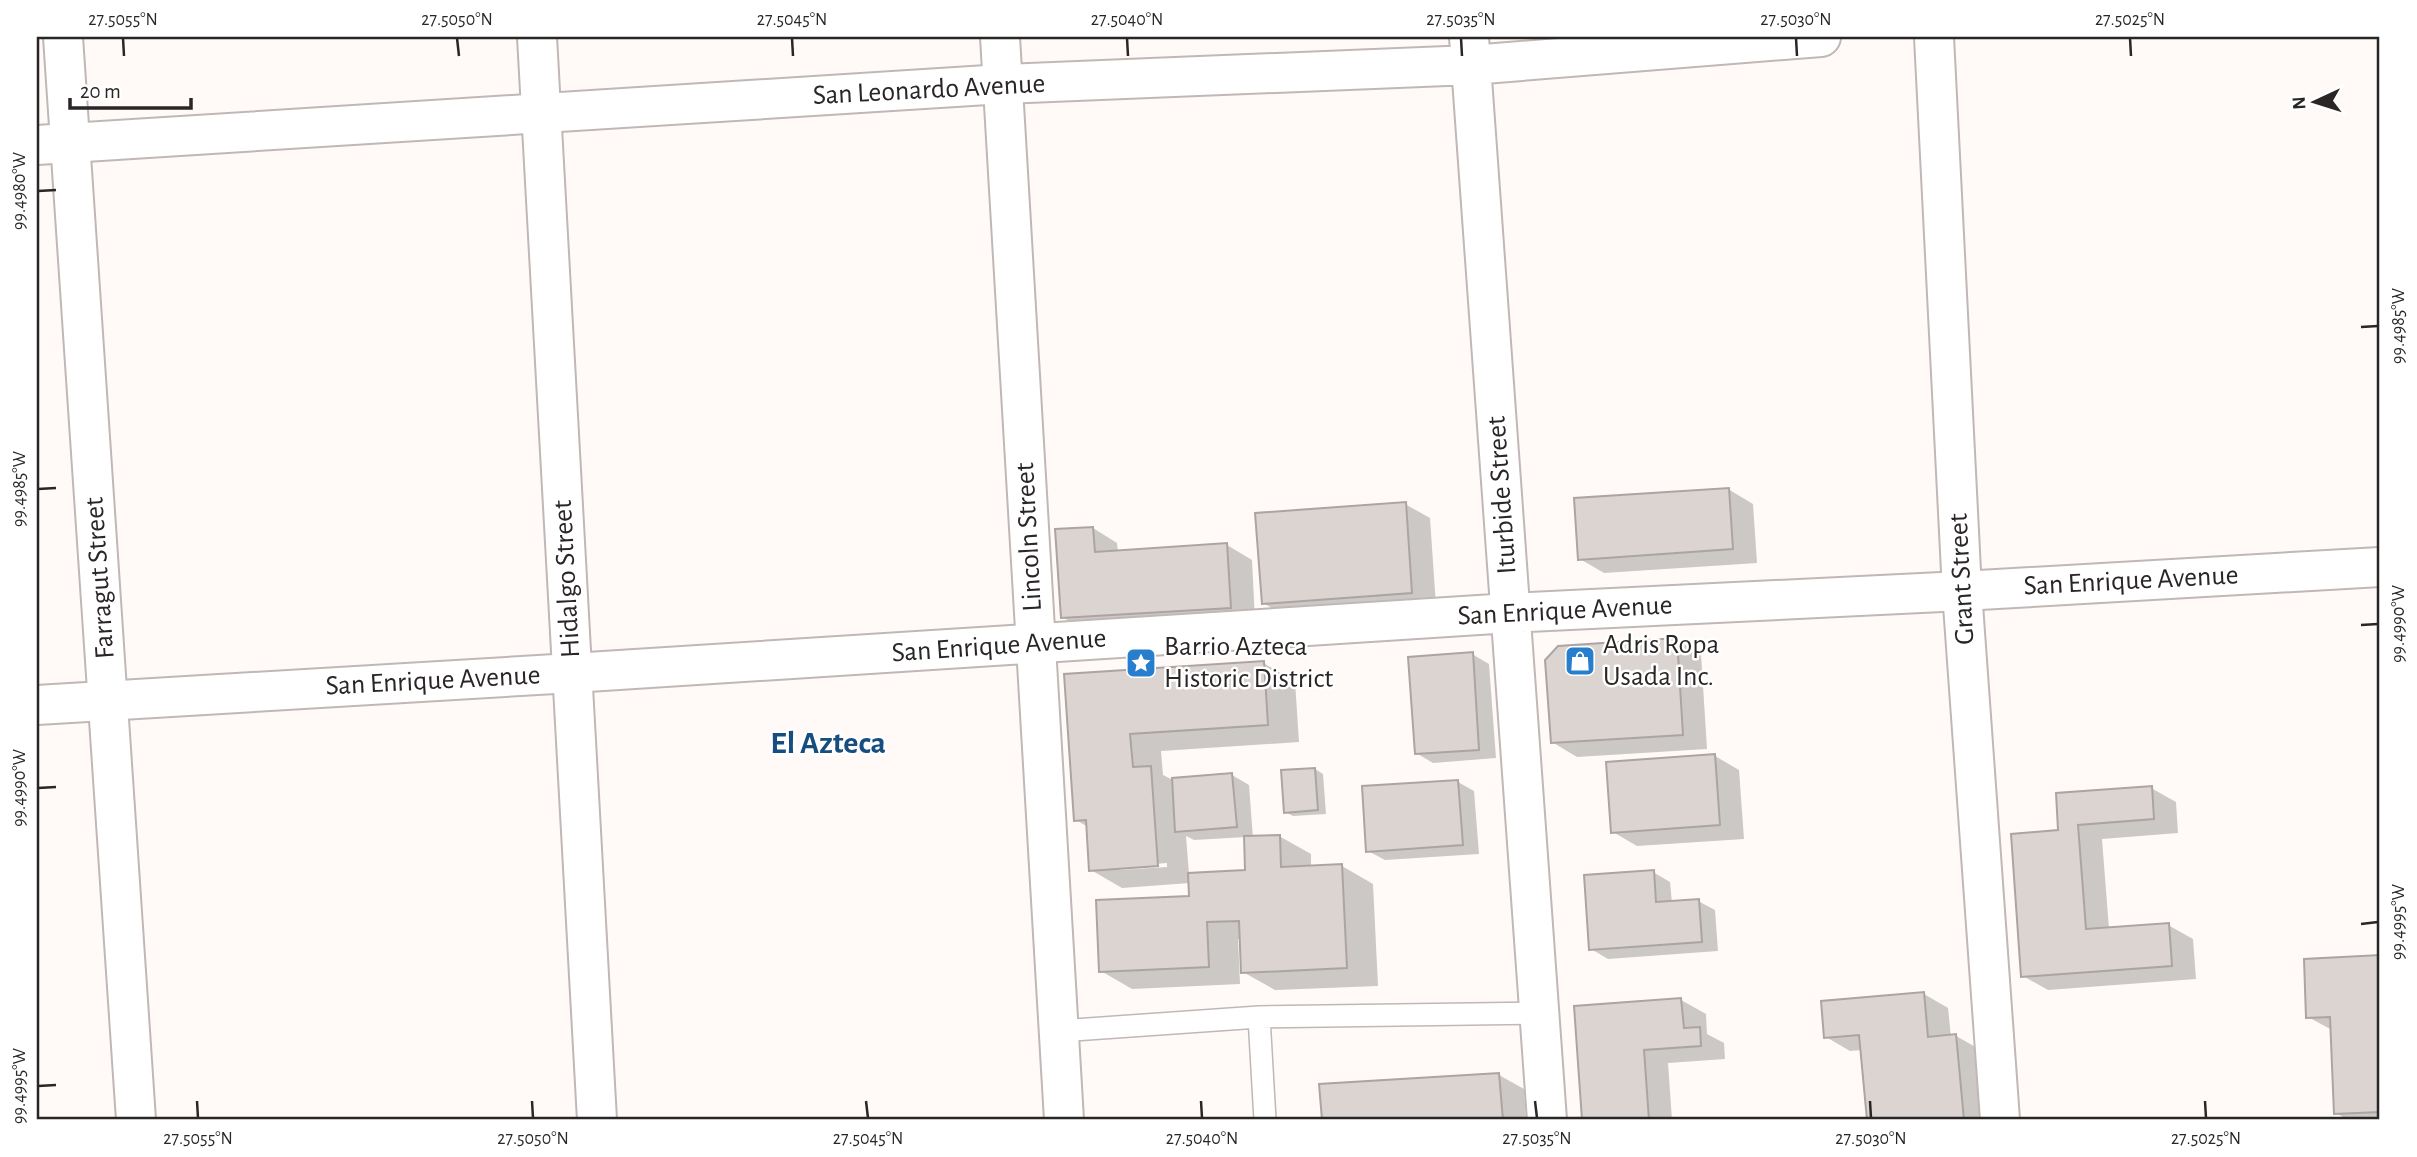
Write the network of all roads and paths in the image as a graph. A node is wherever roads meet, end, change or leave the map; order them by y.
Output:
1 (63, 37) edge
2 (537, 37) edge
3 (1000, 37) edge
4 (1821, 37) edge
5 (1934, 37) edge
6 (1470, 51) edge
7 (1003, 84) junction
8 (541, 114) junction
9 (53, 144) edge
10 (2380, 567) edge
11 (1962, 591) junction
12 (1510, 613) junction
13 (1036, 644) junction
14 (572, 673) junction
15 (108, 700) junction
16 (37, 705) edge
17 (1539, 1013) junction
18 (1259, 1017) junction
19 (1059, 1031) junction
20 (136, 1120) edge
21 (597, 1120) edge
22 (1064, 1120) edge
23 (1265, 1120) edge
24 (1547, 1120) edge
25 (2000, 1120) edge

1 - 9 street, Farragut Street
2 - 8 street, Hidalgo Street
3 - 7 street, Lincoln Street
4 - 6 street, San Leonardo Avenue
5 - 11 street, Grant Street
6 - 7 street, San Leonardo Avenue
6 - 12 street, Iturbide Street
7 - 8 street, San Leonardo Avenue
7 - 13 street, Lincoln Street
8 - 9 street, San Leonardo Avenue
8 - 14 street, Hidalgo Street
9 - 15 street, Farragut Street
10 - 11 street, San Enrique Avenue
11 - 12 street, San Enrique Avenue
11 - 25 street, Grant Street
12 - 13 street, San Enrique Avenue
12 - 17 street, Iturbide Street
13 - 14 street, San Enrique Avenue
13 - 19 street, Lincoln Street
14 - 15 street, San Enrique Avenue
14 - 21 street, Hidalgo Street
15 - 16 street, San Enrique Avenue
15 - 20 street, Farragut Street
17 - 18 lane
17 - 24 street, Iturbide Street
18 - 19 lane
18 - 23 lane
19 - 22 street, Lincoln Street

